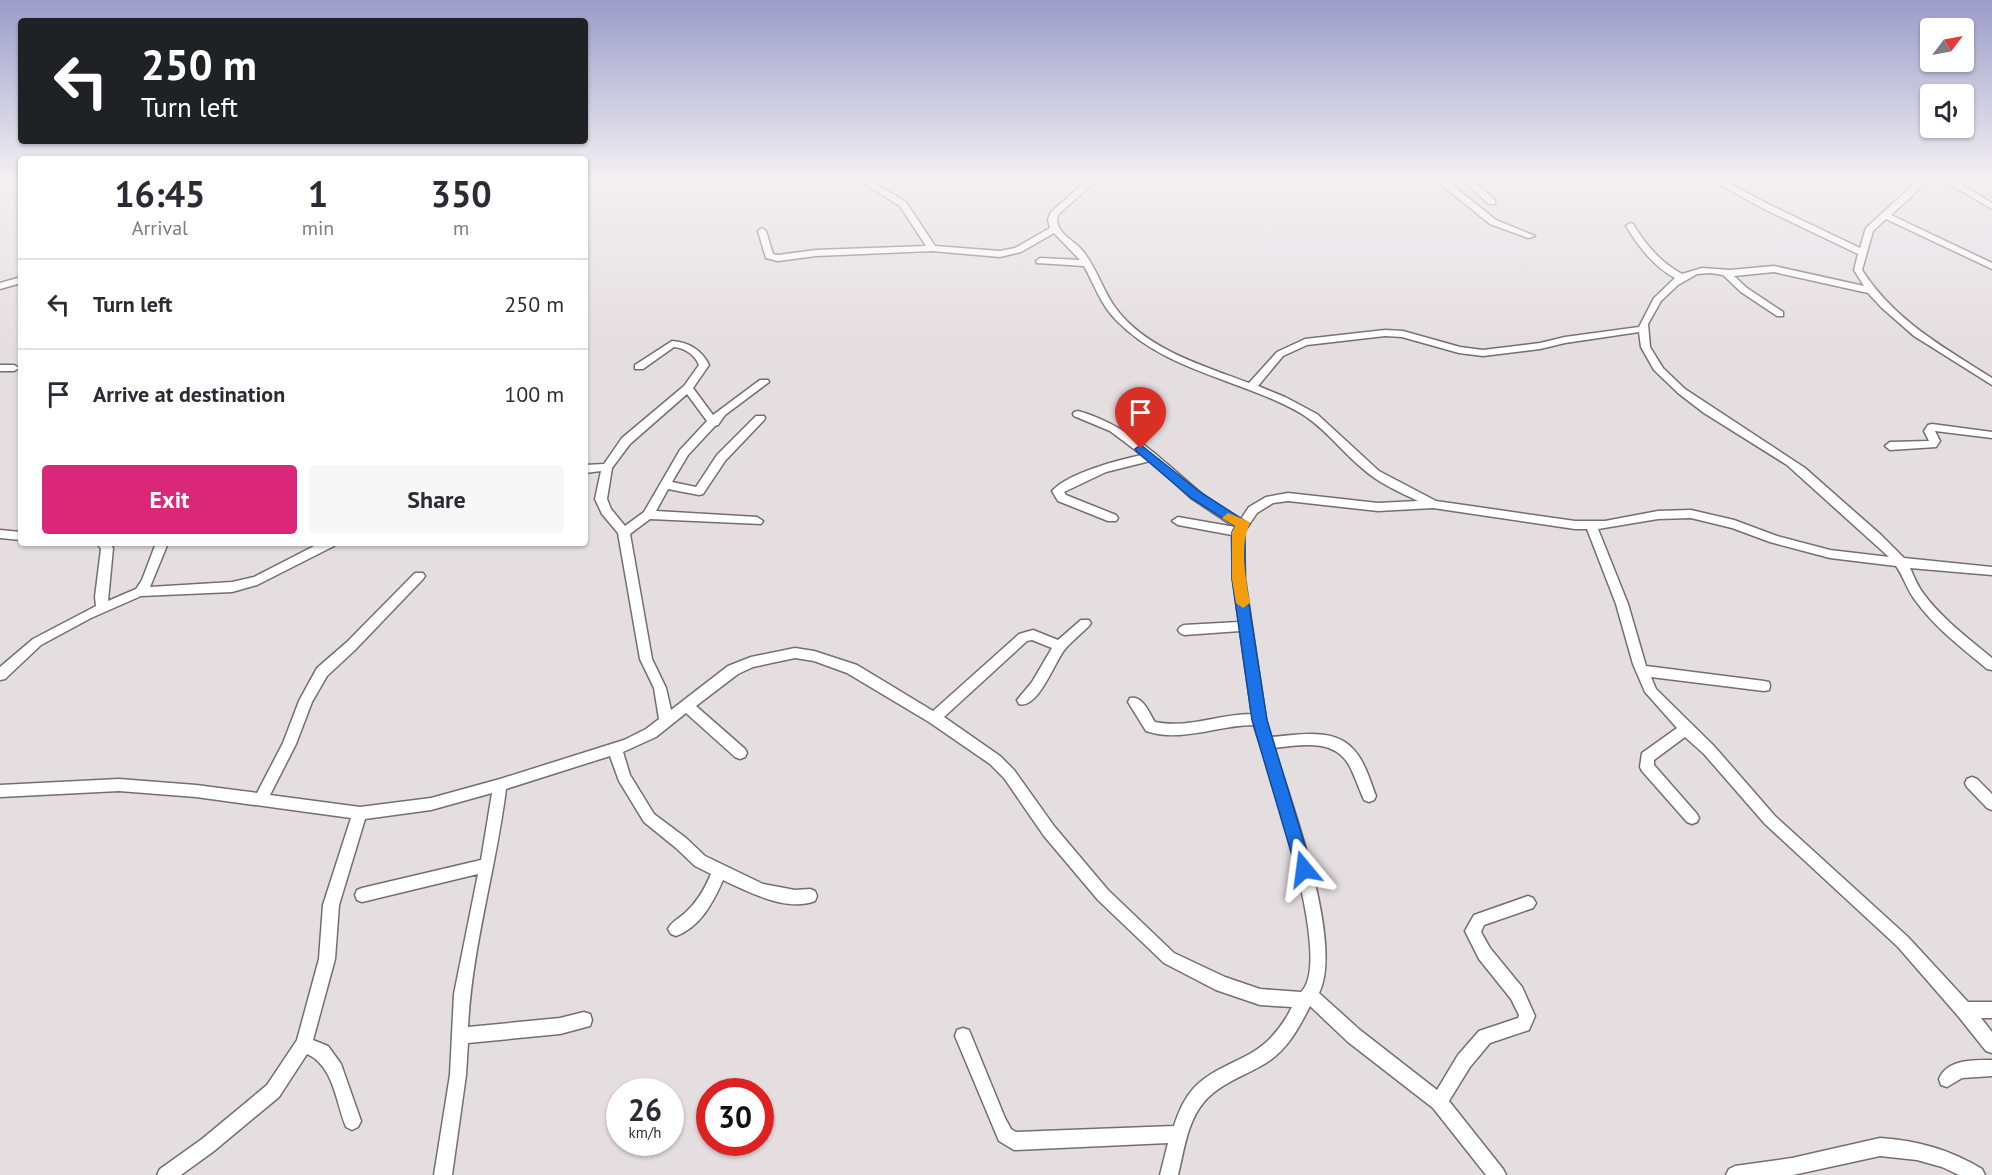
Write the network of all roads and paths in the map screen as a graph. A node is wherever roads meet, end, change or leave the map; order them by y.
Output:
1 (762, 231) dead end
2 (921, 232) edge
3 (1049, 232) edge
4 (1057, 232) edge
5 (1520, 232) edge
6 (1633, 232) edge
7 (1819, 232) edge
8 (1868, 232) edge
9 (1920, 232) edge
10 (1531, 236) dead end
11 (932, 248) junction
12 (1862, 252) junction
13 (1040, 261) dead end
14 (1086, 263) junction
15 (1992, 266) edge
16 (1726, 273) junction
17 (1680, 277) junction
18 (18, 281) edge
19 (0, 286) edge
20 (1869, 290) junction
21 (1780, 314) dead end
22 (1643, 329) junction
23 (639, 367) dead end
24 (0, 368) edge
25 (14, 368) dead end
26 (764, 382) dead end
27 (1992, 382) edge
28 (1252, 386) junction
29 (688, 388) junction
30 (1078, 414) dead end
31 (760, 418) dead end
32 (714, 423) junction
33 (1992, 435) edge
34 (1890, 446) dead end
35 (1151, 457) junction
36 (607, 467) junction
37 (588, 469) edge
38 (665, 485) junction
39 (1433, 504) junction
40 (648, 515) junction
41 (1112, 518) dead end
42 (1178, 521) dead end
43 (757, 522) dead end
44 (1591, 526) junction
45 (1241, 528) junction
46 (624, 532) junction
47 (0, 534) edge
48 (18, 536) edge
49 (105, 546) edge
50 (161, 546) edge
51 (324, 546) edge
52 (1901, 563) junction
53 (1992, 571) edge
54 (419, 576) dead end
55 (140, 592) junction
56 (104, 608) junction
57 (1085, 622) dead end
58 (1245, 626) junction
59 (1184, 630) dead end
60 (1060, 646) junction
61 (1992, 665) edge
62 (1642, 671) junction
63 (0, 675) edge
64 (1764, 686) dead end
65 (1024, 700) dead end
66 (1135, 702) dead end
67 (686, 705) junction
68 (934, 718) junction
69 (666, 720) junction
70 (1259, 720) junction
71 (1686, 729) junction
72 (1265, 743) junction
73 (615, 750) junction
74 (740, 753) dead end
75 (1972, 783) dead end
76 (500, 785) junction
77 (0, 791) edge
78 (1369, 796) dead end
79 (261, 799) junction
80 (1992, 804) edge
81 (360, 813) junction
82 (1692, 818) dead end
83 (487, 865) junction
84 (720, 871) junction
85 (362, 895) dead end
86 (810, 897) dead end
87 (1528, 903) dead end
88 (676, 929) dead end
89 (1307, 997) junction
90 (1964, 1010) junction
91 (1992, 1010) edge
92 (584, 1020) dead end
93 (460, 1036) junction
94 (963, 1036) dead end
95 (304, 1044) junction
96 (1992, 1045) edge
97 (1992, 1068) edge
98 (1947, 1079) dead end
99 (1439, 1102) junction
100 (352, 1121) dead end
101 (1179, 1134) junction
102 (166, 1175) edge
103 (443, 1175) edge
104 (1169, 1175) edge
105 (1497, 1175) edge
106 (1735, 1175) edge
107 (1976, 1175) edge

1 - 11 street
2 - 11 street
3 - 11 street
4 - 14 street
5 - 10 street
6 - 17 street
7 - 12 street
8 - 12 street
9 - 15 street
12 - 20 street
13 - 14 street
14 - 28 street
16 - 17 street
16 - 20 street
16 - 21 street
17 - 22 street
18 - 19 street
20 - 27 street
22 - 28 street
22 - 52 street
23 - 29 street
24 - 25 street
26 - 32 street
28 - 39 street
29 - 32 street
29 - 36 street
30 - 35 street
31 - 38 street
32 - 38 street
33 - 34 street
35 - 41 street
35 - 45 street
36 - 37 street
36 - 46 street
38 - 40 street
39 - 44 street
39 - 45 street
40 - 43 street
40 - 46 street
42 - 45 street
44 - 52 street
44 - 62 street
45 - 58 street
46 - 69 street
47 - 48 street
49 - 56 street
50 - 55 street
51 - 55 street
52 - 53 street
52 - 61 street
54 - 79 street
55 - 56 street
56 - 63 street
57 - 60 street
58 - 59 street
58 - 70 street
60 - 65 street
60 - 68 street
62 - 64 street
62 - 71 street
66 - 70 street
67 - 68 street
67 - 69 street
67 - 74 street
68 - 89 street
69 - 73 street
70 - 72 street
71 - 82 street
71 - 90 street
72 - 78 street
72 - 89 street
73 - 76 street
73 - 84 street
75 - 80 street
76 - 81 street
76 - 83 street
77 - 79 street
79 - 81 street
81 - 95 street
83 - 85 street
83 - 93 street
84 - 86 street
84 - 88 street
87 - 99 street
89 - 99 street
89 - 101 street
90 - 91 street
90 - 96 street
92 - 93 street
93 - 103 street
94 - 101 street
95 - 100 street
95 - 102 street
97 - 98 street
99 - 105 street
101 - 104 street
106 - 107 street

